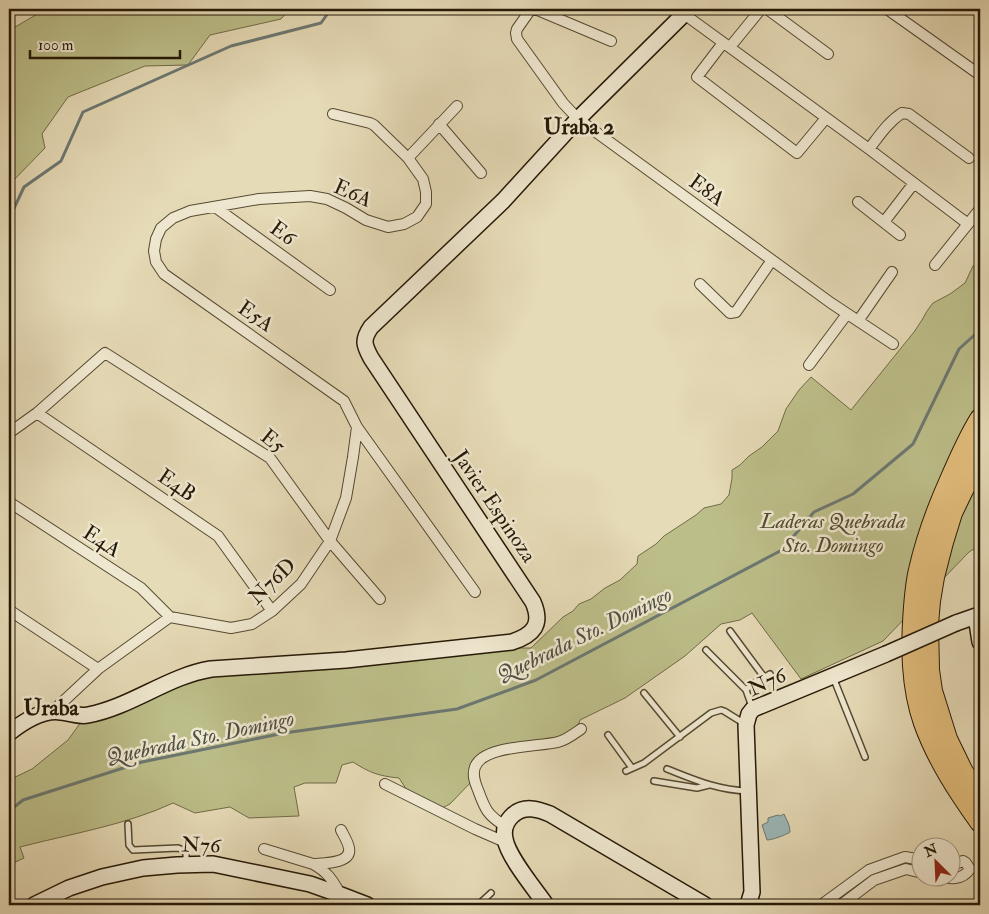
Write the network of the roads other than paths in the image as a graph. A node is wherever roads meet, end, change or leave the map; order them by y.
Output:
1 (533, 9) edge
2 (761, 9) edge
3 (767, 9) edge
4 (887, 9) edge
5 (687, 11) edge
6 (611, 41) dead end
7 (727, 45) junction
8 (828, 54) dead end
9 (980, 75) edge
10 (457, 106) dead end
11 (333, 114) dead end
12 (826, 118) junction
13 (578, 119) junction
14 (439, 124) junction
15 (869, 149) junction
16 (408, 158) junction
17 (969, 158) dead end
18 (481, 173) dead end
19 (914, 183) junction
20 (858, 202) dead end
21 (215, 207) junction
22 (980, 209) edge
23 (884, 222) junction
24 (968, 224) junction
25 (161, 228) joint
26 (900, 235) dead end
27 (772, 260) junction
28 (935, 265) dead end
29 (892, 272) dead end
30 (700, 284) dead end
31 (330, 290) dead end
32 (847, 314) junction
33 (858, 321) junction
34 (893, 344) dead end
35 (809, 366) dead end
36 (37, 413) junction
37 (980, 419) edge
38 (357, 427) junction
39 (9, 433) edge
40 (980, 458) edge
41 (9, 502) edge
42 (330, 541) junction
43 (476, 592) dead end
44 (380, 599) dead end
45 (9, 610) edge
46 (272, 611) junction
47 (978, 615) edge
48 (170, 617) junction
49 (730, 631) dead end
50 (980, 642) edge
51 (706, 650) dead end
52 (98, 669) junction
53 (832, 676) junction
54 (746, 690) junction
55 (644, 693) dead end
56 (753, 709) junction
57 (53, 711) junction
58 (746, 725) junction
59 (581, 729) dead end
60 (9, 733) edge
61 (608, 735) dead end
62 (680, 736) junction
63 (865, 757) dead end
64 (632, 768) junction
65 (667, 769) dead end
66 (626, 771) dead end
67 (654, 781) dead end
68 (385, 784) dead end
69 (709, 785) junction
70 (748, 791) junction
71 (980, 795) edge
72 (980, 822) edge
73 (128, 824) dead end
74 (505, 826) junction
75 (341, 830) dead end
76 (505, 842) junction
77 (264, 849) dead end
78 (912, 858) edge
79 (962, 861) edge
80 (186, 864) junction
81 (313, 864) junction
82 (912, 871) edge
83 (962, 876) edge
84 (492, 893) dead end
85 (341, 894) junction
86 (34, 905) edge
87 (367, 905) edge
88 (478, 905) edge
89 (546, 905) edge
90 (705, 905) edge
91 (748, 905) edge
92 (821, 905) edge
93 (841, 905) edge

1 - 6 street
1 - 13 street, E8A
2 - 7 street
3 - 8 street
4 - 9 street
5 - 7 street
5 - 13 street, Javier Espinoza
7 - 12 street
7 - 12 street
10 - 14 street
11 - 16 street
12 - 15 street
13 - 27 street, E8A
13 - 57 street, Javier Espinoza
14 - 16 street
14 - 18 street
15 - 17 street
15 - 19 street
16 - 21 street, E6A
19 - 23 street
19 - 24 street
20 - 23 street
21 - 25 street, E6A
21 - 31 street, E6
22 - 24 street
23 - 26 street
24 - 28 street
25 - 38 street, E5A
27 - 30 street
27 - 32 street, E8A
29 - 33 street
32 - 33 street, E8A
32 - 35 street
33 - 34 street, E8A
36 - 39 street
36 - 42 street, E5
36 - 46 street, E4B
37 - 72 highway
38 - 42 street, N76D
38 - 43 street, E5A
40 - 71 highway
41 - 48 street, E4A
42 - 44 street, E5
42 - 46 street, N76D
45 - 52 street
46 - 48 street, N76D
47 - 50 street
47 - 53 street, N76, bridge
48 - 52 street
49 - 54 lane
51 - 54 lane
52 - 57 street
53 - 56 street, N76
53 - 63 lane
54 - 56 lane
55 - 62 lane
56 - 58 street, N76
57 - 60 street
58 - 62 lane
58 - 70 street, N76
59 - 74 street
61 - 64 lane
62 - 64 lane
64 - 66 lane
65 - 69 lane
67 - 69 lane
68 - 76 street
69 - 70 lane
70 - 91 street, N76
73 - 80 lane
74 - 76 street
74 - 90 street
75 - 81 street
76 - 89 street
77 - 81 street
78 - 92 street
79 - 83 street
80 - 85 street, N76
80 - 86 street, N76
81 - 85 street
82 - 93 street
84 - 88 lane
85 - 87 street, N76

